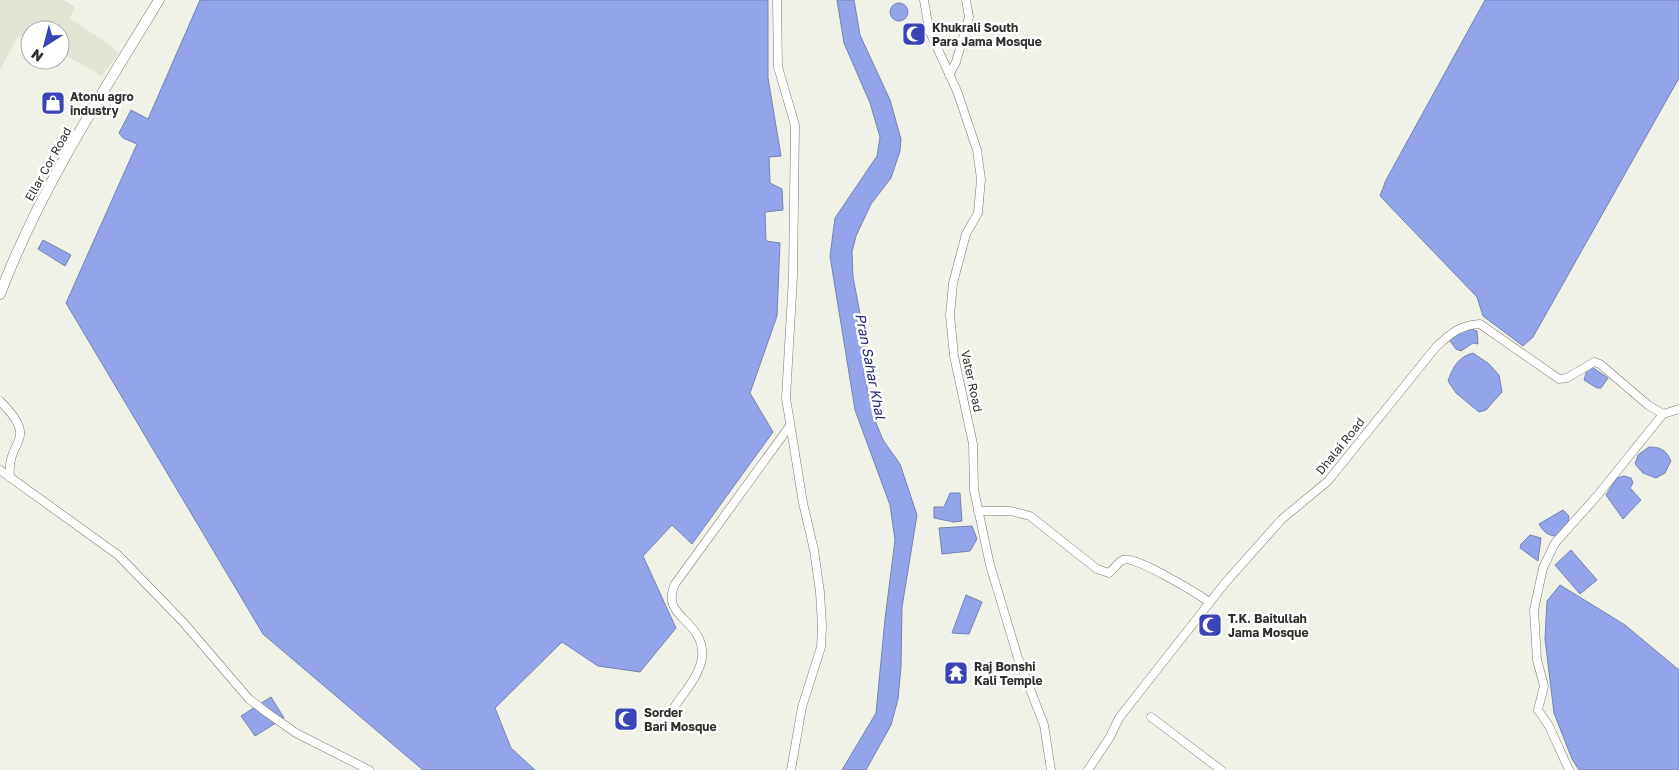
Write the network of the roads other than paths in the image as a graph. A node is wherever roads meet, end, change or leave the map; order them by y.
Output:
1 (159, 0) edge
2 (777, 0) edge
3 (924, 0) edge
4 (966, 0) edge
5 (950, 76) junction
6 (0, 294) edge
7 (0, 401) edge
8 (1679, 410) edge
9 (1663, 414) junction
10 (789, 427) junction
11 (0, 470) edge
12 (10, 477) junction
13 (978, 511) junction
14 (1209, 602) junction
15 (669, 715) dead end
16 (1151, 717) dead end
17 (369, 770) edge
18 (791, 770) edge
19 (1051, 770) edge
20 (1088, 770) edge
21 (1221, 770) edge
22 (1569, 770) edge

1 - 6 main road, Ellar Cor Road
2 - 10 street
3 - 5 street, Vater Road
4 - 5 street
5 - 13 street, Vater Road
7 - 12 street
8 - 9 street
9 - 14 street, Dhalai Road
9 - 22 street
10 - 15 street
10 - 18 street
11 - 12 street
12 - 17 street
13 - 14 street
13 - 19 street, Vater Road
14 - 20 street, Dhalai Road
16 - 21 street

